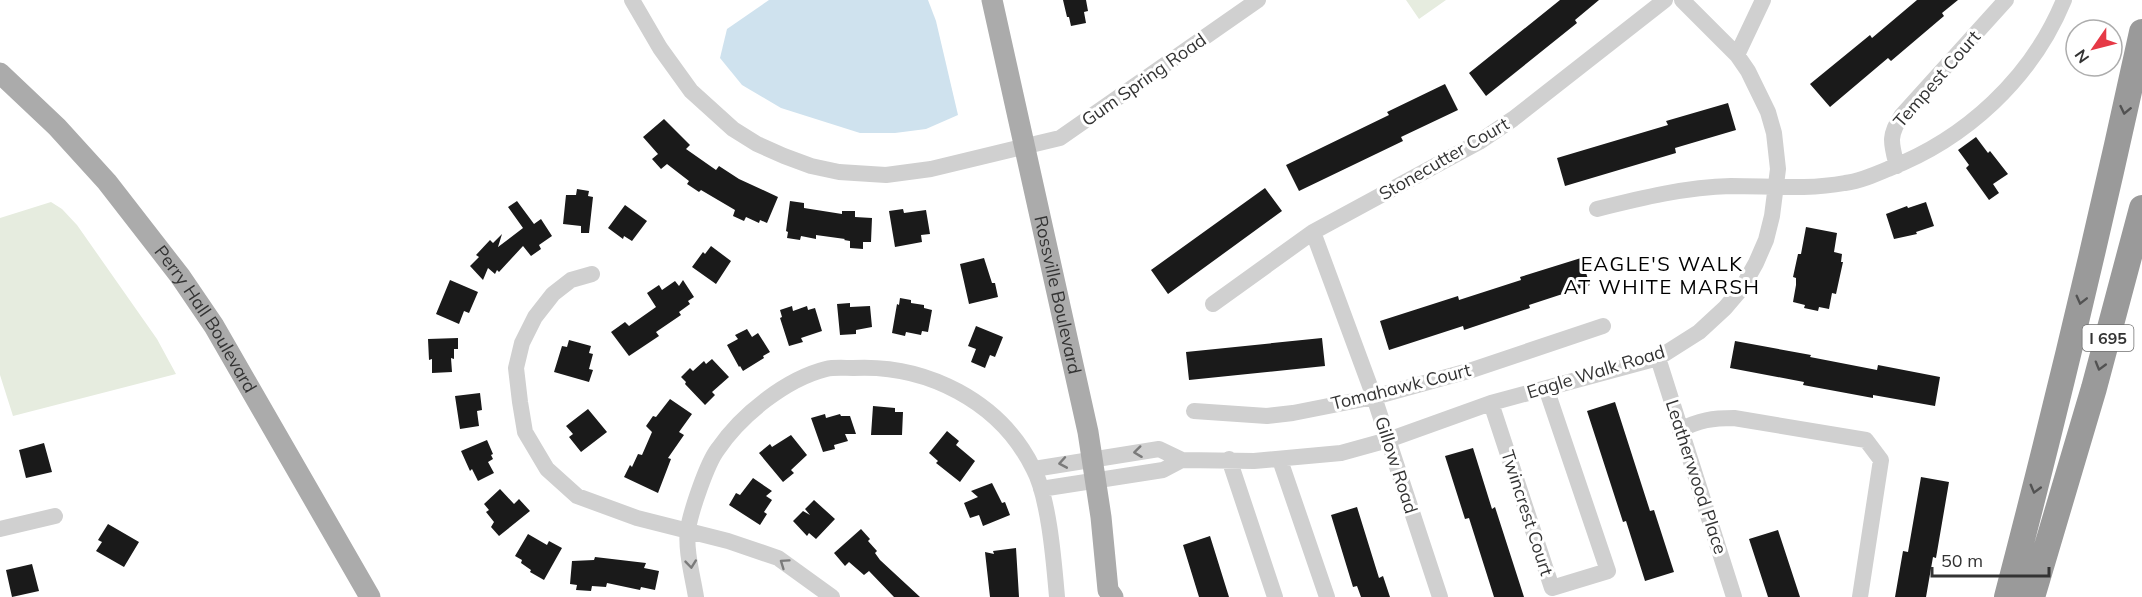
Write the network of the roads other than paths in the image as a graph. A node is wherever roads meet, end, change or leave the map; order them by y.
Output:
1 (633, 0) edge
2 (992, 0) edge
3 (1258, 0) edge
4 (1665, 0) edge
5 (1682, 0) edge
6 (1763, 0) edge
7 (2006, 0) edge
8 (2064, 0) edge
9 (2142, 32) edge
10 (1737, 55) junction
11 (0, 73) edge
12 (1025, 148) junction
13 (1897, 166) junction
14 (1777, 188) junction
15 (2142, 208) edge
16 (1597, 209) dead end
17 (1313, 232) junction
18 (591, 274) dead end
19 (1213, 304) dead end
20 (1603, 326) dead end
21 (1658, 358) junction
22 (1546, 388) junction
23 (1374, 397) junction
24 (1491, 404) junction
25 (1194, 411) dead end
26 (1680, 430) junction
27 (1388, 440) junction
28 (1093, 458) junction
29 (1228, 459) junction
30 (1182, 460) junction
31 (1280, 460) junction
32 (1034, 469) junction
33 (1096, 480) junction
34 (1041, 489) junction
35 (56, 516) dead end
36 (0, 529) edge
37 (688, 530) junction
38 (1108, 595) edge
39 (370, 597) edge
40 (696, 597) edge
41 (832, 597) edge
42 (1057, 597) edge
43 (1275, 597) edge
44 (1327, 597) edge
45 (1440, 597) edge
46 (1734, 597) edge
47 (1860, 597) edge
48 (2007, 597) edge
49 (2032, 597) edge

1 - 12 street, Gum Spring Road
2 - 12 main road, Rossville Boulevard
3 - 12 street, Gum Spring Road
4 - 17 street, Stonecutter Court
5 - 10 street, Eagle Walk Road
6 - 10 street
7 - 13 street, Tempest Court
8 - 13 street
9 -> 48 highway
10 - 14 street, Eagle Walk Road
11 - 39 main road, Perry Hall Boulevard
12 - 28 main road, Rossville Boulevard
13 - 14 street
14 - 16 street
14 - 21 street, Eagle Walk Road
15 -> 49 highway, I 695
17 - 19 street, Stonecutter Court
17 - 23 street, Gillow Road
18 - 37 street
20 - 23 street, Tomahawk Court
21 - 22 street, Eagle Walk Road
21 - 26 street, Leatherwood Place
22 - 24 street, Eagle Walk Road
22 - 24 street, Twincrest Court
23 - 25 street, Tomahawk Court
23 - 27 street, Gillow Road
24 - 27 street, Eagle Walk Road
26 - 46 street, Leatherwood Place
26 - 47 street
27 - 31 street, Eagle Walk Road
27 - 45 street, Gillow Road
30 -> 28 street, Eagle Walk Road
28 -> 32 street, Eagle Walk Road
28 - 33 main road, Rossville Boulevard
29 - 30 street, Eagle Walk Road
29 - 31 street, Eagle Walk Road
29 - 43 street
30 - 33 street, Eagle Walk Road
31 - 44 street
32 - 34 street
32 - 37 street
33 - 34 street, Eagle Walk Road
33 - 38 main road, Rossville Boulevard
34 - 42 street
35 - 36 street
37 -> 40 street
41 -> 37 street

